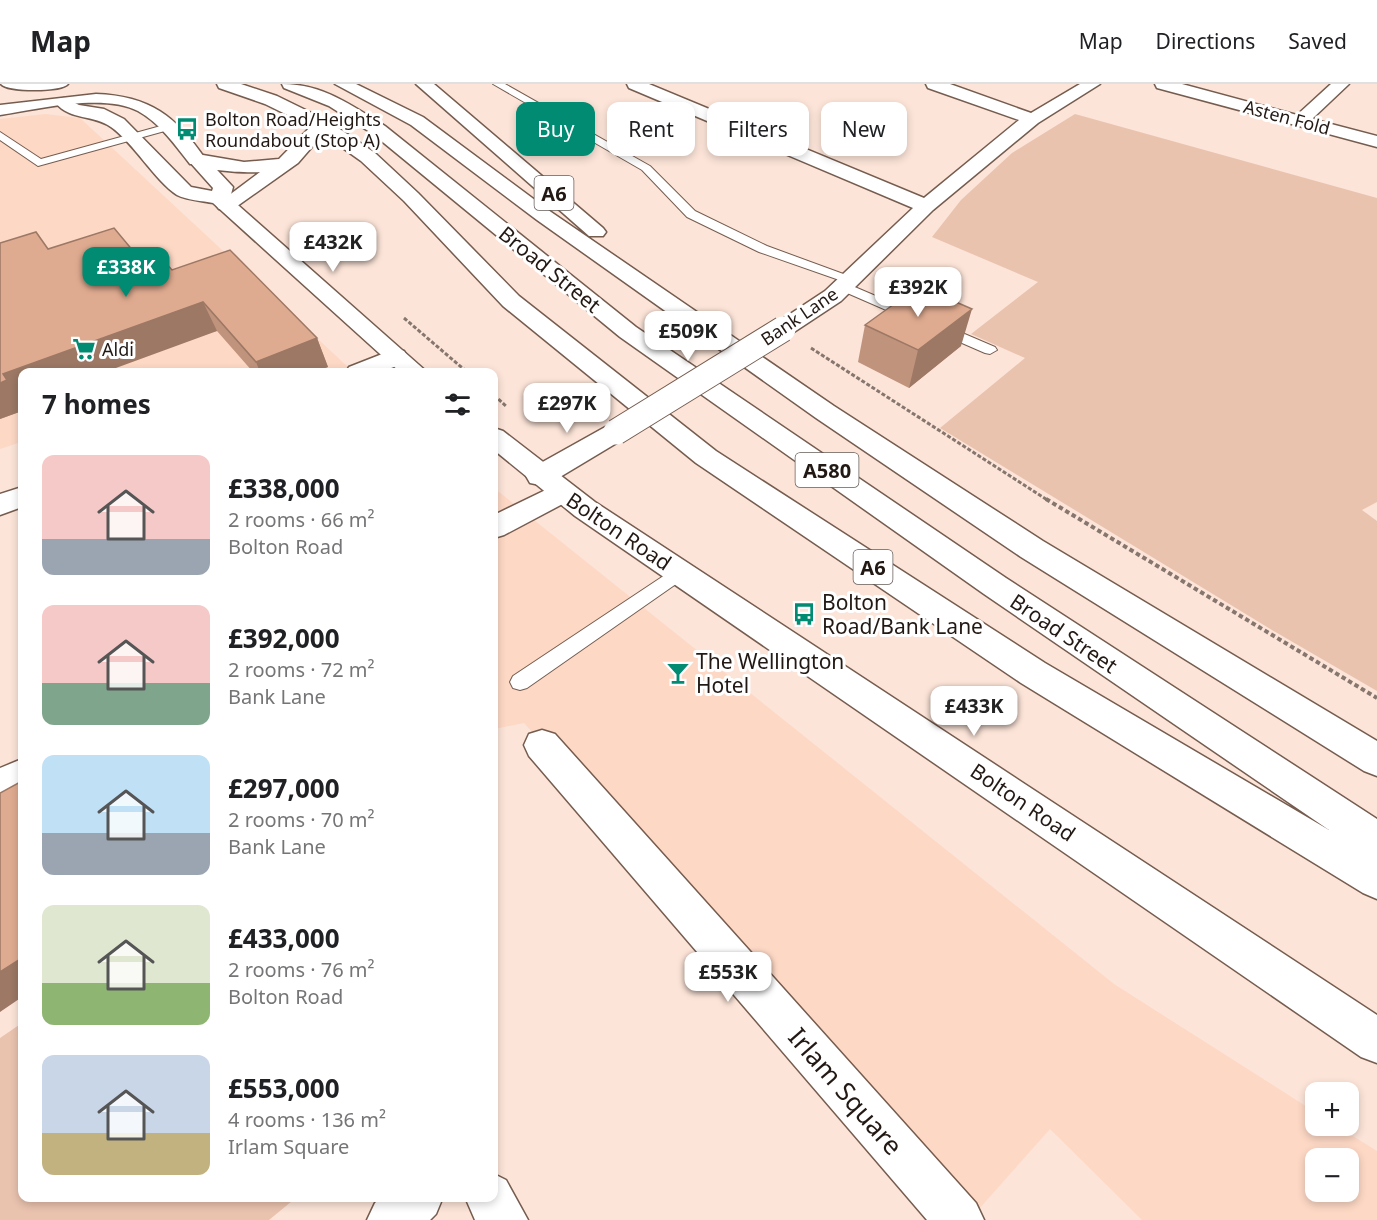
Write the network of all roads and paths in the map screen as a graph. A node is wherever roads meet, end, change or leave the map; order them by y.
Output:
1 (9, 84) edge
2 (60, 84) edge
3 (225, 84) edge
4 (290, 84) edge
5 (343, 84) edge
6 (424, 84) edge
7 (498, 84) edge
8 (634, 84) edge
9 (934, 84) edge
10 (1092, 84) edge
11 (1163, 84) edge
12 (1341, 84) edge
13 (65, 103) junction
14 (0, 110) edge
15 (1032, 119) junction
16 (1300, 121) junction
17 (322, 125) junction
18 (168, 128) junction
19 (0, 135) edge
20 (130, 137) junction
21 (1377, 142) edge
22 (197, 160) junction
23 (284, 163) junction
24 (223, 202) junction
25 (926, 206) junction
26 (846, 283) junction
27 (677, 309) junction
28 (783, 329) junction
29 (990, 350) dead end
30 (395, 356) junction
31 (367, 368) edge
32 (410, 368) edge
33 (498, 440) edge
34 (551, 484) junction
35 (18, 498) edge
36 (0, 505) edge
37 (498, 525) edge
38 (680, 572) junction
39 (520, 682) dead end
40 (1377, 698) edge
41 (543, 745) dead end
42 (1377, 760) edge
43 (18, 777) edge
44 (0, 787) edge
45 (1377, 841) edge
46 (1377, 880) edge
47 (1377, 1041) edge
48 (413, 1202) edge
49 (492, 1202) edge
50 (392, 1220) edge
51 (503, 1220) edge
52 (959, 1220) edge

1 - 2 main road
3 - 17 main road, A6
4 - 45 main road, Broad Street / A580
5 - 27 main road, Broad Street
6 - 27 main road, A6
7 - 26 lane
8 - 25 main road
9 - 15 main road
10 - 15 main road, Bank Lane
11 - 16 main road, Asten Fold
12 - 16 main road
13 - 14 main road
13 - 18 main road
13 - 20 main road
15 - 25 main road, Bank Lane
16 - 21 main road, Asten Fold
17 - 23 main road
17 - 46 main road, A6
18 - 20 lane
18 - 22 main road
19 - 20 lane
20 - 24 main road
22 - 23 main road
22 - 24 main road
23 - 24 main road
24 - 30 main road
25 - 26 main road, Bank Lane
26 - 28 main road, Bank Lane
26 - 29 lane
27 - 42 main road, Broad Street / A6
28 - 34 main road, Bank Lane, bridge
28 - 40 path
30 - 31 main road
30 - 32 main road
33 - 34 main road, Bolton Road
34 - 37 main road, Bank Lane
34 - 38 main road, Bolton Road
35 - 36 main road
38 - 39 lane
38 - 47 main road, Bolton Road
41 - 52 main road, Irlam Square
43 - 44 main road
48 - 50 main road
49 - 51 main road

